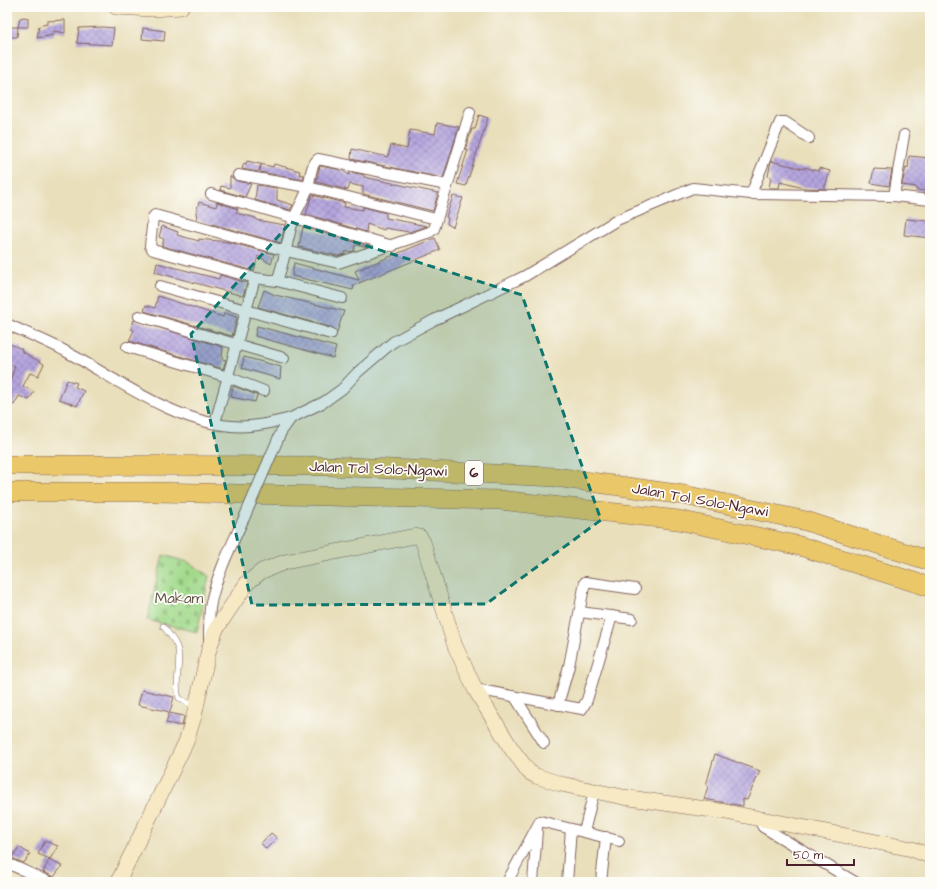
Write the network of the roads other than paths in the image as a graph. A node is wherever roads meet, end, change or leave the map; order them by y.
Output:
1 (116, 7) edge
2 (181, 7) edge
3 (470, 112) dead end
4 (904, 135) dead end
5 (809, 138) dead end
6 (238, 175) dead end
7 (447, 185) junction
8 (308, 188) junction
9 (211, 194) dead end
10 (751, 194) junction
11 (894, 196) junction
12 (930, 200) edge
13 (294, 218) junction
14 (436, 219) junction
15 (393, 246) junction
16 (286, 251) junction
17 (255, 278) junction
18 (277, 280) junction
19 (160, 286) dead end
20 (342, 298) dead end
21 (246, 310) junction
22 (139, 316) dead end
23 (7, 324) edge
24 (331, 334) dead end
25 (237, 344) junction
26 (127, 348) dead end
27 (284, 358) dead end
28 (228, 377) junction
29 (264, 391) dead end
30 (291, 418) junction
31 (215, 423) junction
32 (7, 466) edge
33 (7, 492) edge
34 (930, 561) edge
35 (930, 587) edge
36 (635, 589) dead end
37 (580, 612) junction
38 (612, 616) junction
39 (632, 619) dead end
40 (163, 626) dead end
41 (209, 649) junction
42 (475, 689) junction
43 (514, 697) junction
44 (558, 705) junction
45 (196, 708) junction
46 (544, 743) dead end
47 (594, 791) junction
48 (758, 818) junction
49 (537, 826) junction
50 (572, 829) junction
51 (584, 832) junction
52 (606, 837) junction
53 (618, 841) dead end
54 (930, 856) edge
55 (7, 863) edge
56 (34, 879) edge
57 (49, 882) edge
58 (118, 882) edge
59 (508, 882) edge
60 (533, 882) edge
61 (567, 882) edge
62 (601, 882) edge
63 (855, 882) edge

1 - 2 street
3 - 7 street
4 - 11 street
5 - 10 street
6 - 8 street
7 - 8 street
7 - 14 street
8 - 13 street
8 - 14 street
9 - 13 street
10 - 11 street
10 - 30 street
11 - 12 street
13 - 15 street
13 - 16 street
14 - 15 street
15 - 16 street
16 - 17 street
16 - 18 street
17 - 18 street
17 - 21 street
18 - 20 street
19 - 21 street
21 - 24 street
21 - 25 street
22 - 25 street
23 - 31 street
25 - 27 street
25 - 28 street
26 - 28 street
28 - 29 street
28 - 31 street
30 - 31 street
30 - 41 street, bridge
32 - 34 highway, Jalan Tol Solo–Ngawi / 6
33 - 35 highway, Jalan Tol Solo–Ngawi / 6
36 - 37 street
37 - 38 street
37 - 44 street
38 - 39 street
38 - 44 street
40 - 45 lane
41 - 42 street
41 - 45 street
42 - 43 street
42 - 47 street
43 - 44 street
43 - 46 street
45 - 58 street
47 - 48 street
47 - 51 street
48 - 54 street
48 - 63 street
49 - 50 street
49 - 59 street
49 - 60 street
50 - 51 street
50 - 61 street
51 - 52 street
52 - 53 street
52 - 62 street
55 - 56 street
56 - 57 street

